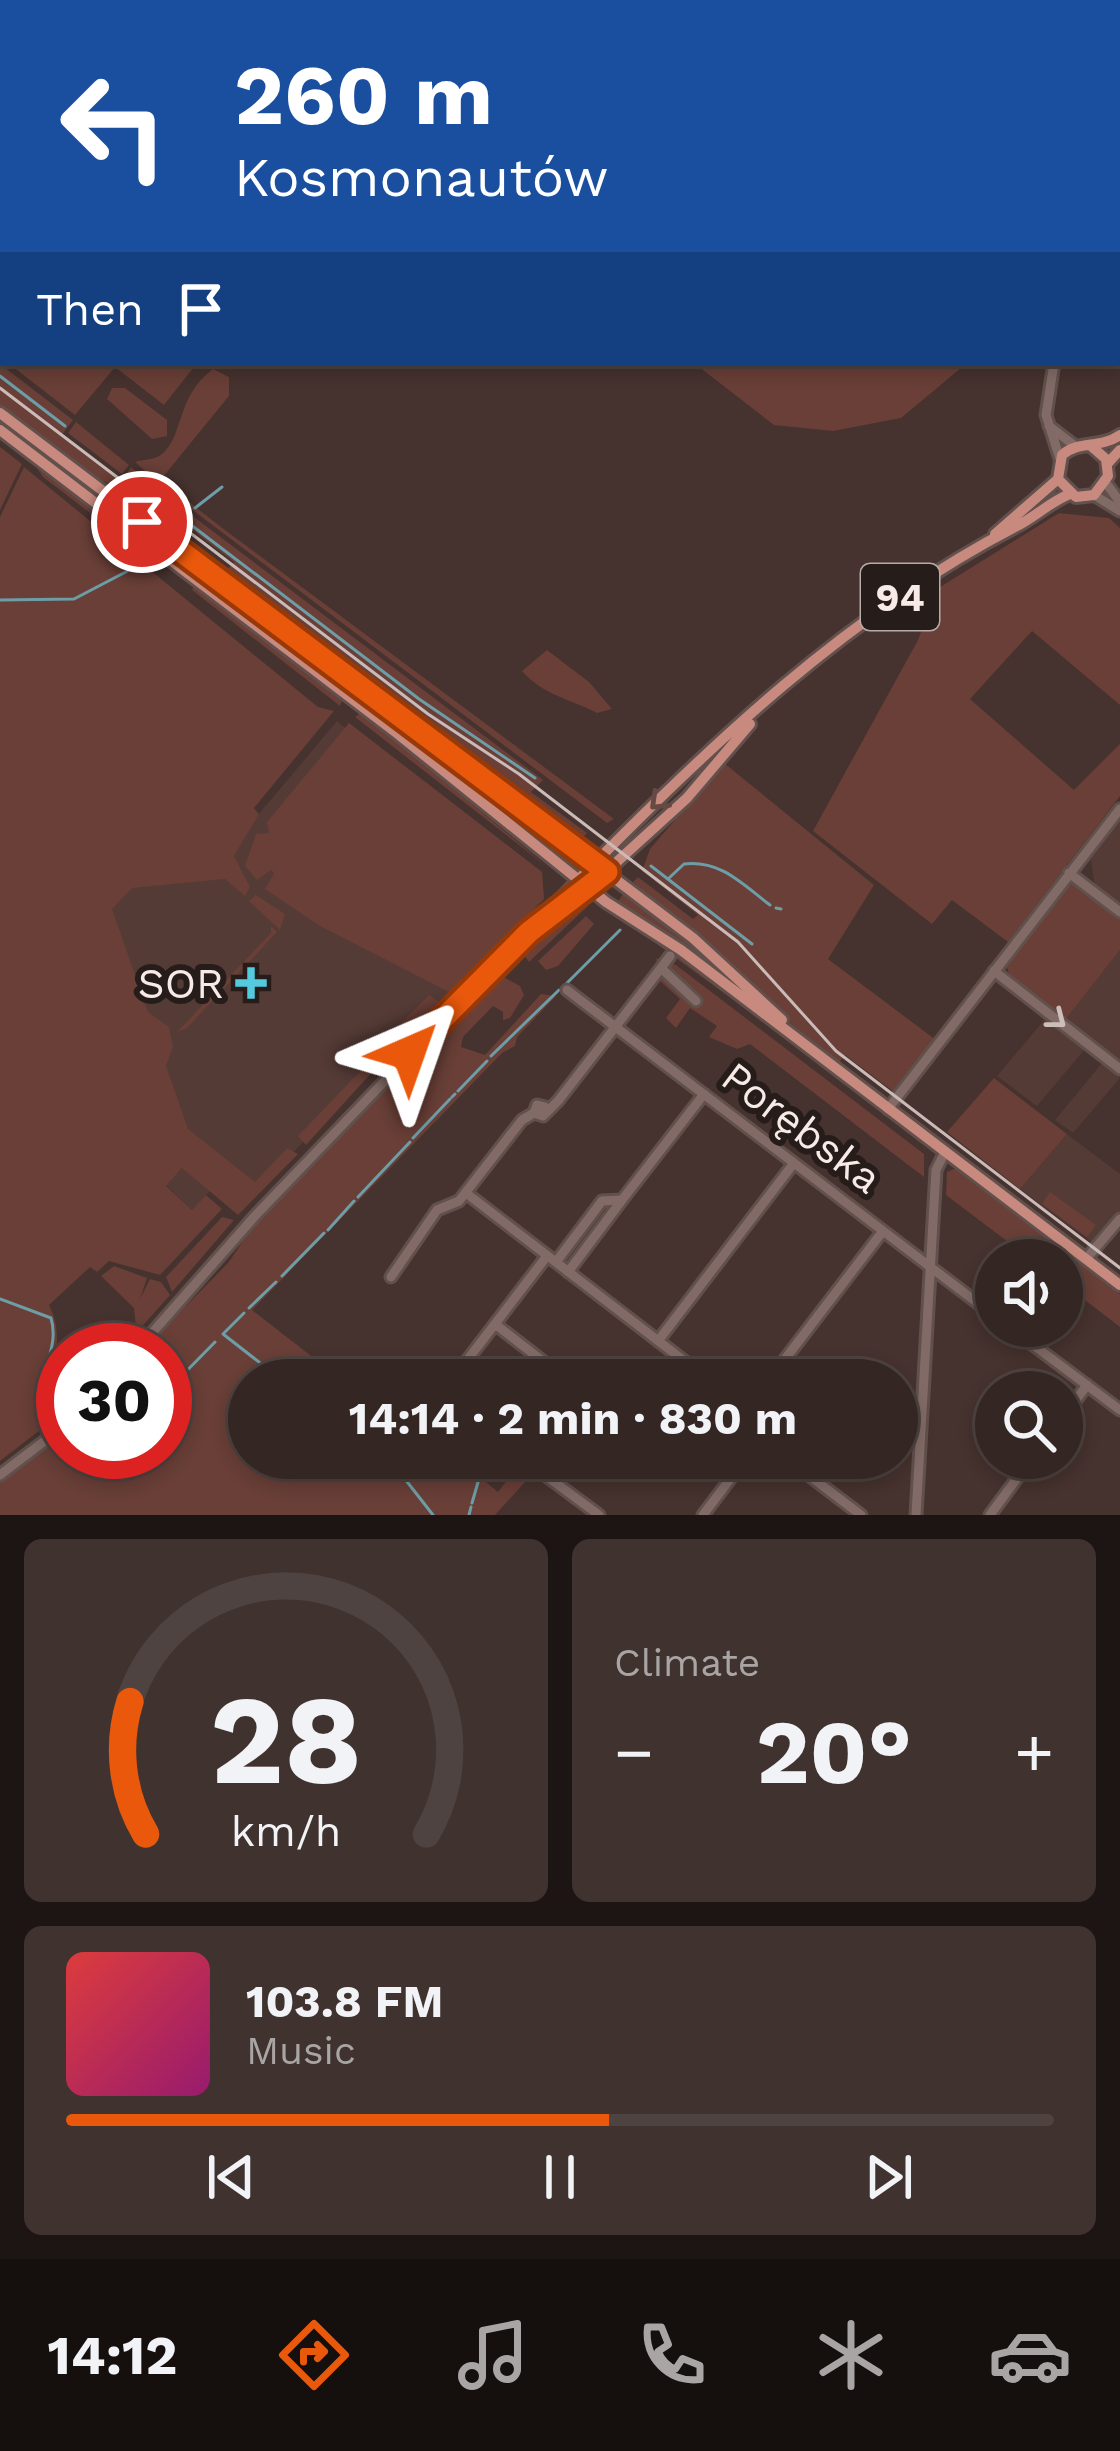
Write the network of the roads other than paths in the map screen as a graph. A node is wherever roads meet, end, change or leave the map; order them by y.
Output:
1 (1053, 366) edge
2 (0, 413) edge
3 (1049, 426) junction
4 (0, 430) edge
5 (1120, 435) edge
6 (1075, 446) junction
7 (1090, 446) junction
8 (1120, 450) edge
9 (1060, 459) junction
10 (1108, 463) junction
11 (1058, 478) junction
12 (1106, 483) junction
13 (1070, 494) junction
14 (1094, 495) junction
15 (1120, 507) edge
16 (993, 537) junction
17 (758, 713) junction
18 (1120, 808) edge
19 (595, 863) junction
20 (607, 872) junction
21 (1069, 873) junction
22 (583, 884) junction
23 (1120, 912) edge
24 (670, 956) dead end
25 (661, 968) junction
26 (994, 971) junction
27 (567, 990) dead end
28 (696, 1001) dead end
29 (615, 1026) junction
30 (810, 1048) junction
31 (1120, 1069) edge
32 (704, 1094) junction
33 (888, 1109) junction
34 (944, 1152) junction
35 (794, 1163) junction
36 (466, 1193) junction
37 (622, 1200) junction
38 (1120, 1219) edge
39 (883, 1231) junction
40 (551, 1259) junction
41 (1086, 1259) junction
42 (931, 1268) junction
43 (568, 1272) junction
44 (391, 1277) dead end
45 (1120, 1285) edge
46 (975, 1301) edge
47 (161, 1323) edge
48 (495, 1324) junction
49 (658, 1341) junction
50 (1036, 1347) edge
51 (468, 1359) edge
52 (540, 1359) edge
53 (682, 1359) edge
54 (785, 1359) edge
55 (1087, 1385) junction
56 (1083, 1390) edge
57 (1120, 1410) edge
58 (36, 1448) edge
59 (0, 1475) edge
60 (550, 1479) edge
61 (730, 1479) edge
62 (814, 1479) edge
63 (1017, 1479) edge
64 (598, 1515) edge
65 (703, 1515) edge
66 (861, 1515) edge
67 (916, 1515) edge
68 (990, 1515) edge

1 - 3 street
2 - 19 main road
3 - 6 street
3 - 9 street
4 - 22 main road
5 - 7 main road
6 - 7 main road
6 - 9 main road
7 - 10 main road
8 - 10 main road
9 - 11 main road
10 - 12 main road
11 - 13 main road
11 - 16 main road, 94
12 - 14 main road
12 - 15 street
13 - 14 main road
13 - 16 main road, 94
14 - 15 street
16 - 17 main road, 94
17 -> 19 main road, 94
17 - 20 main road, 94
18 - 21 street
19 - 20 main road
19 - 22 main road
20 - 22 main road, 94
20 - 30 main road
21 - 23 street
21 - 26 street
22 - 30 main road
22 - 47 street
24 - 25 street
25 - 28 street
25 - 29 street
26 -> 31 street
26 - 33 street
27 - 29 street, Porębska
29 - 32 street, Porębska
29 - 36 street
30 - 33 main road
32 - 35 street, Porębska
32 - 37 street
33 - 34 main road
34 - 41 main road
34 - 42 street
35 - 39 street, Porębska
35 - 49 street
36 - 40 street
36 - 44 street
37 - 40 street
37 - 43 street
38 - 41 street
39 - 42 street, Porębska
39 - 54 street
40 - 43 street
40 - 48 street
41 - 45 main road
42 - 46 street, Porębska
42 - 67 street
43 - 49 street
48 - 51 street
48 - 52 street
49 - 53 street
50 - 55 street
55 - 56 street
55 - 57 street
58 - 59 street
60 - 64 street
61 - 65 street
62 - 66 street
63 - 68 street

